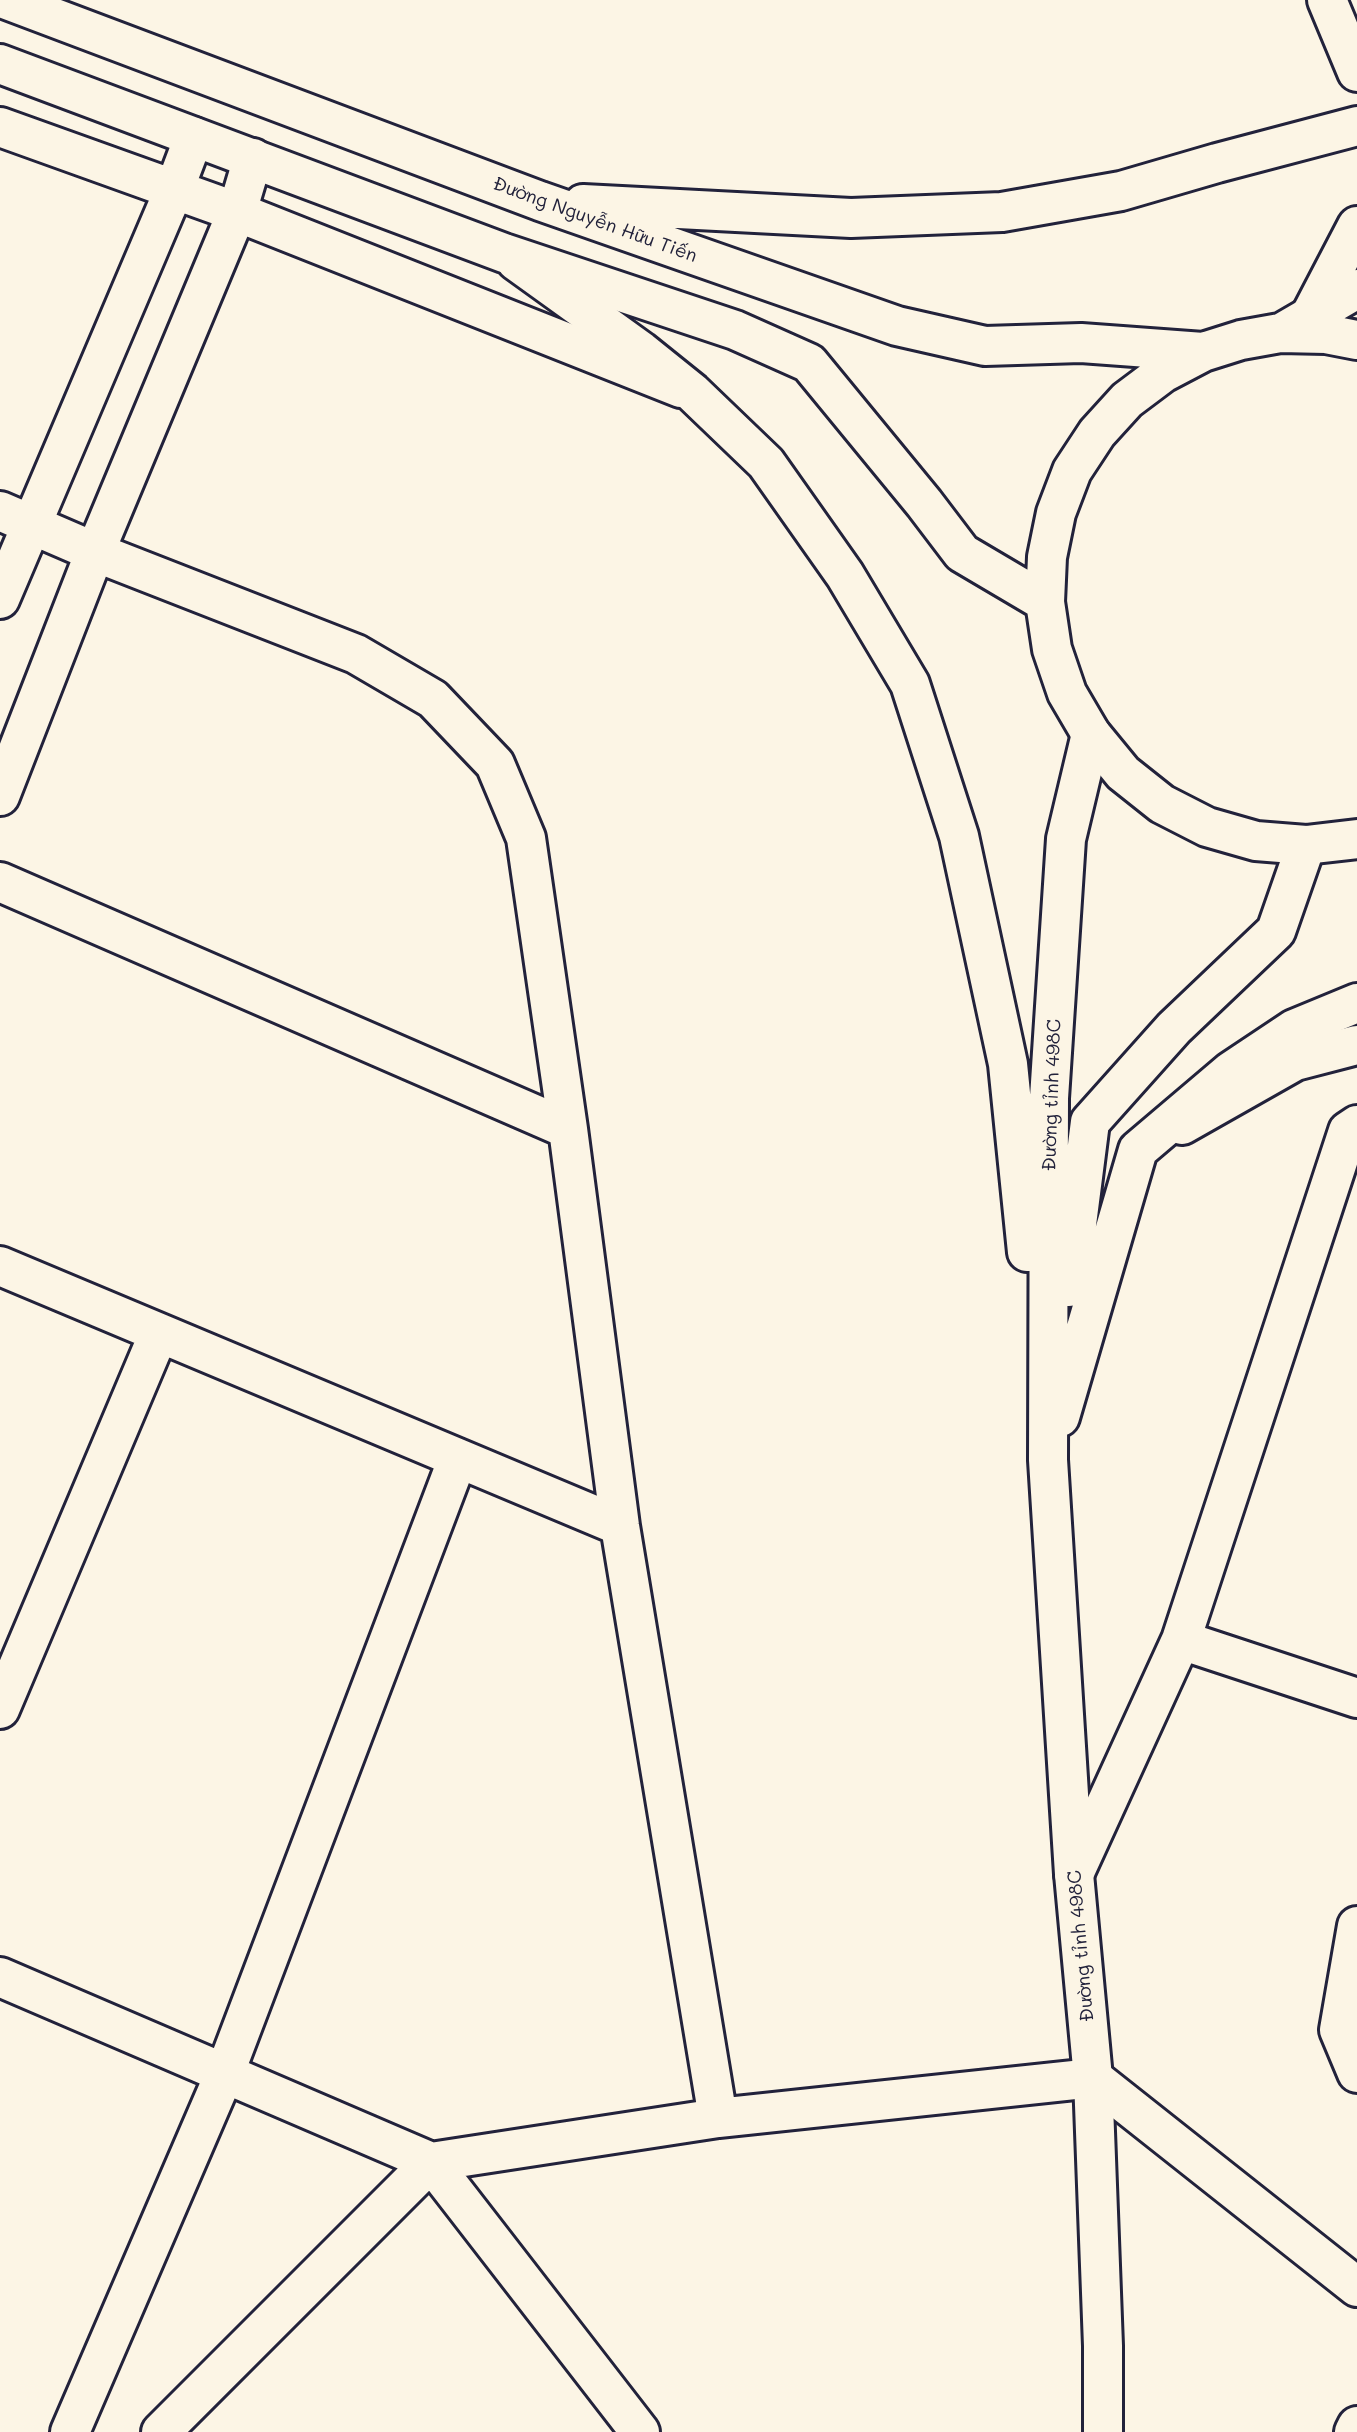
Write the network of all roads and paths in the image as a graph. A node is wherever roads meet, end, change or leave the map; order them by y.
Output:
1 (7, 0) edge
2 (1329, 6) edge
3 (0, 64) edge
4 (1355, 67) edge
5 (1357, 126) edge
6 (0, 127) edge
7 (194, 137) junction
8 (253, 158) junction
9 (174, 190) junction
10 (540, 201) junction
11 (237, 212) junction
12 (1357, 226) edge
13 (504, 253) junction
14 (1357, 289) edge
15 (1295, 326) junction
16 (1357, 340) edge
17 (1203, 352) junction
18 (692, 392) junction
19 (16, 518) edge
20 (95, 552) junction
21 (0, 599) edge
22 (1045, 602) junction
23 (1091, 734) junction
24 (0, 796) edge
25 (1357, 839) edge
26 (1306, 845) junction
27 (0, 882) edge
28 (1357, 1003) edge
29 (1357, 1045) edge
30 (1357, 1125) edge
31 (568, 1129) junction
32 (1138, 1150) junction
33 (0, 1266) edge
34 (159, 1333) junction
35 (458, 1458) junction
36 (1048, 1460) junction
37 (620, 1526) junction
38 (1181, 1640) junction
39 (1357, 1698) edge
40 (0, 1709) edge
41 (1074, 1874) junction
42 (1357, 1926) edge
43 (0, 1977) edge
44 (1357, 2073) edge
45 (225, 2075) junction
46 (1093, 2078) junction
47 (718, 2118) junction
48 (431, 2162) junction
49 (1357, 2287) edge
50 (97, 2369) junction
51 (163, 2426) edge
52 (1357, 2426) edge
53 (70, 2432) edge
54 (101, 2432) edge
55 (640, 2432) edge
56 (1103, 2432) edge
57 (1354, 2432) edge

1 - 10 main road, Đường Nguyễn Hữu Tiến
2 - 4 main road
3 - 7 main road
5 - 10 main road
6 - 9 main road
7 - 8 main road
7 - 9 main road
8 - 11 main road
8 - 13 main road
9 - 11 main road
9 - 19 main road
10 - 17 main road, Đường Nguyễn Hữu Tiến
11 - 18 main road
11 - 20 main road
12 - 15 main road
13 - 18 main road
13 - 22 main road
14 - 15 main road
15 - 16 main road
15 - 17 main road
17 - 22 main road
18 - 36 main road
19 - 20 main road
19 - 21 main road
20 - 24 main road
20 - 31 main road
22 - 23 main road
23 - 26 main road
23 - 36 main road, Đường tỉnh 498C
25 - 26 main road
26 - 36 main road, Đường tỉnh 498C
27 - 31 main road
28 - 32 main road
29 - 32 main road
30 - 38 main road
31 - 37 main road
32 - 36 main road
33 - 34 main road
34 - 35 main road
34 - 40 main road
35 - 37 main road
35 - 45 main road
36 - 41 main road, Đường tỉnh 498C
37 - 47 main road
38 - 39 main road
38 - 41 main road
41 - 46 main road, Đường tỉnh 498C
42 - 44 main road
43 - 45 main road
45 - 48 main road
45 - 50 main road
46 - 47 main road
46 - 49 main road
46 - 56 main road, Đường tỉnh 498C
47 - 48 main road
48 - 51 main road
48 - 55 main road
50 - 53 main road
50 - 54 main road
52 - 57 main road

